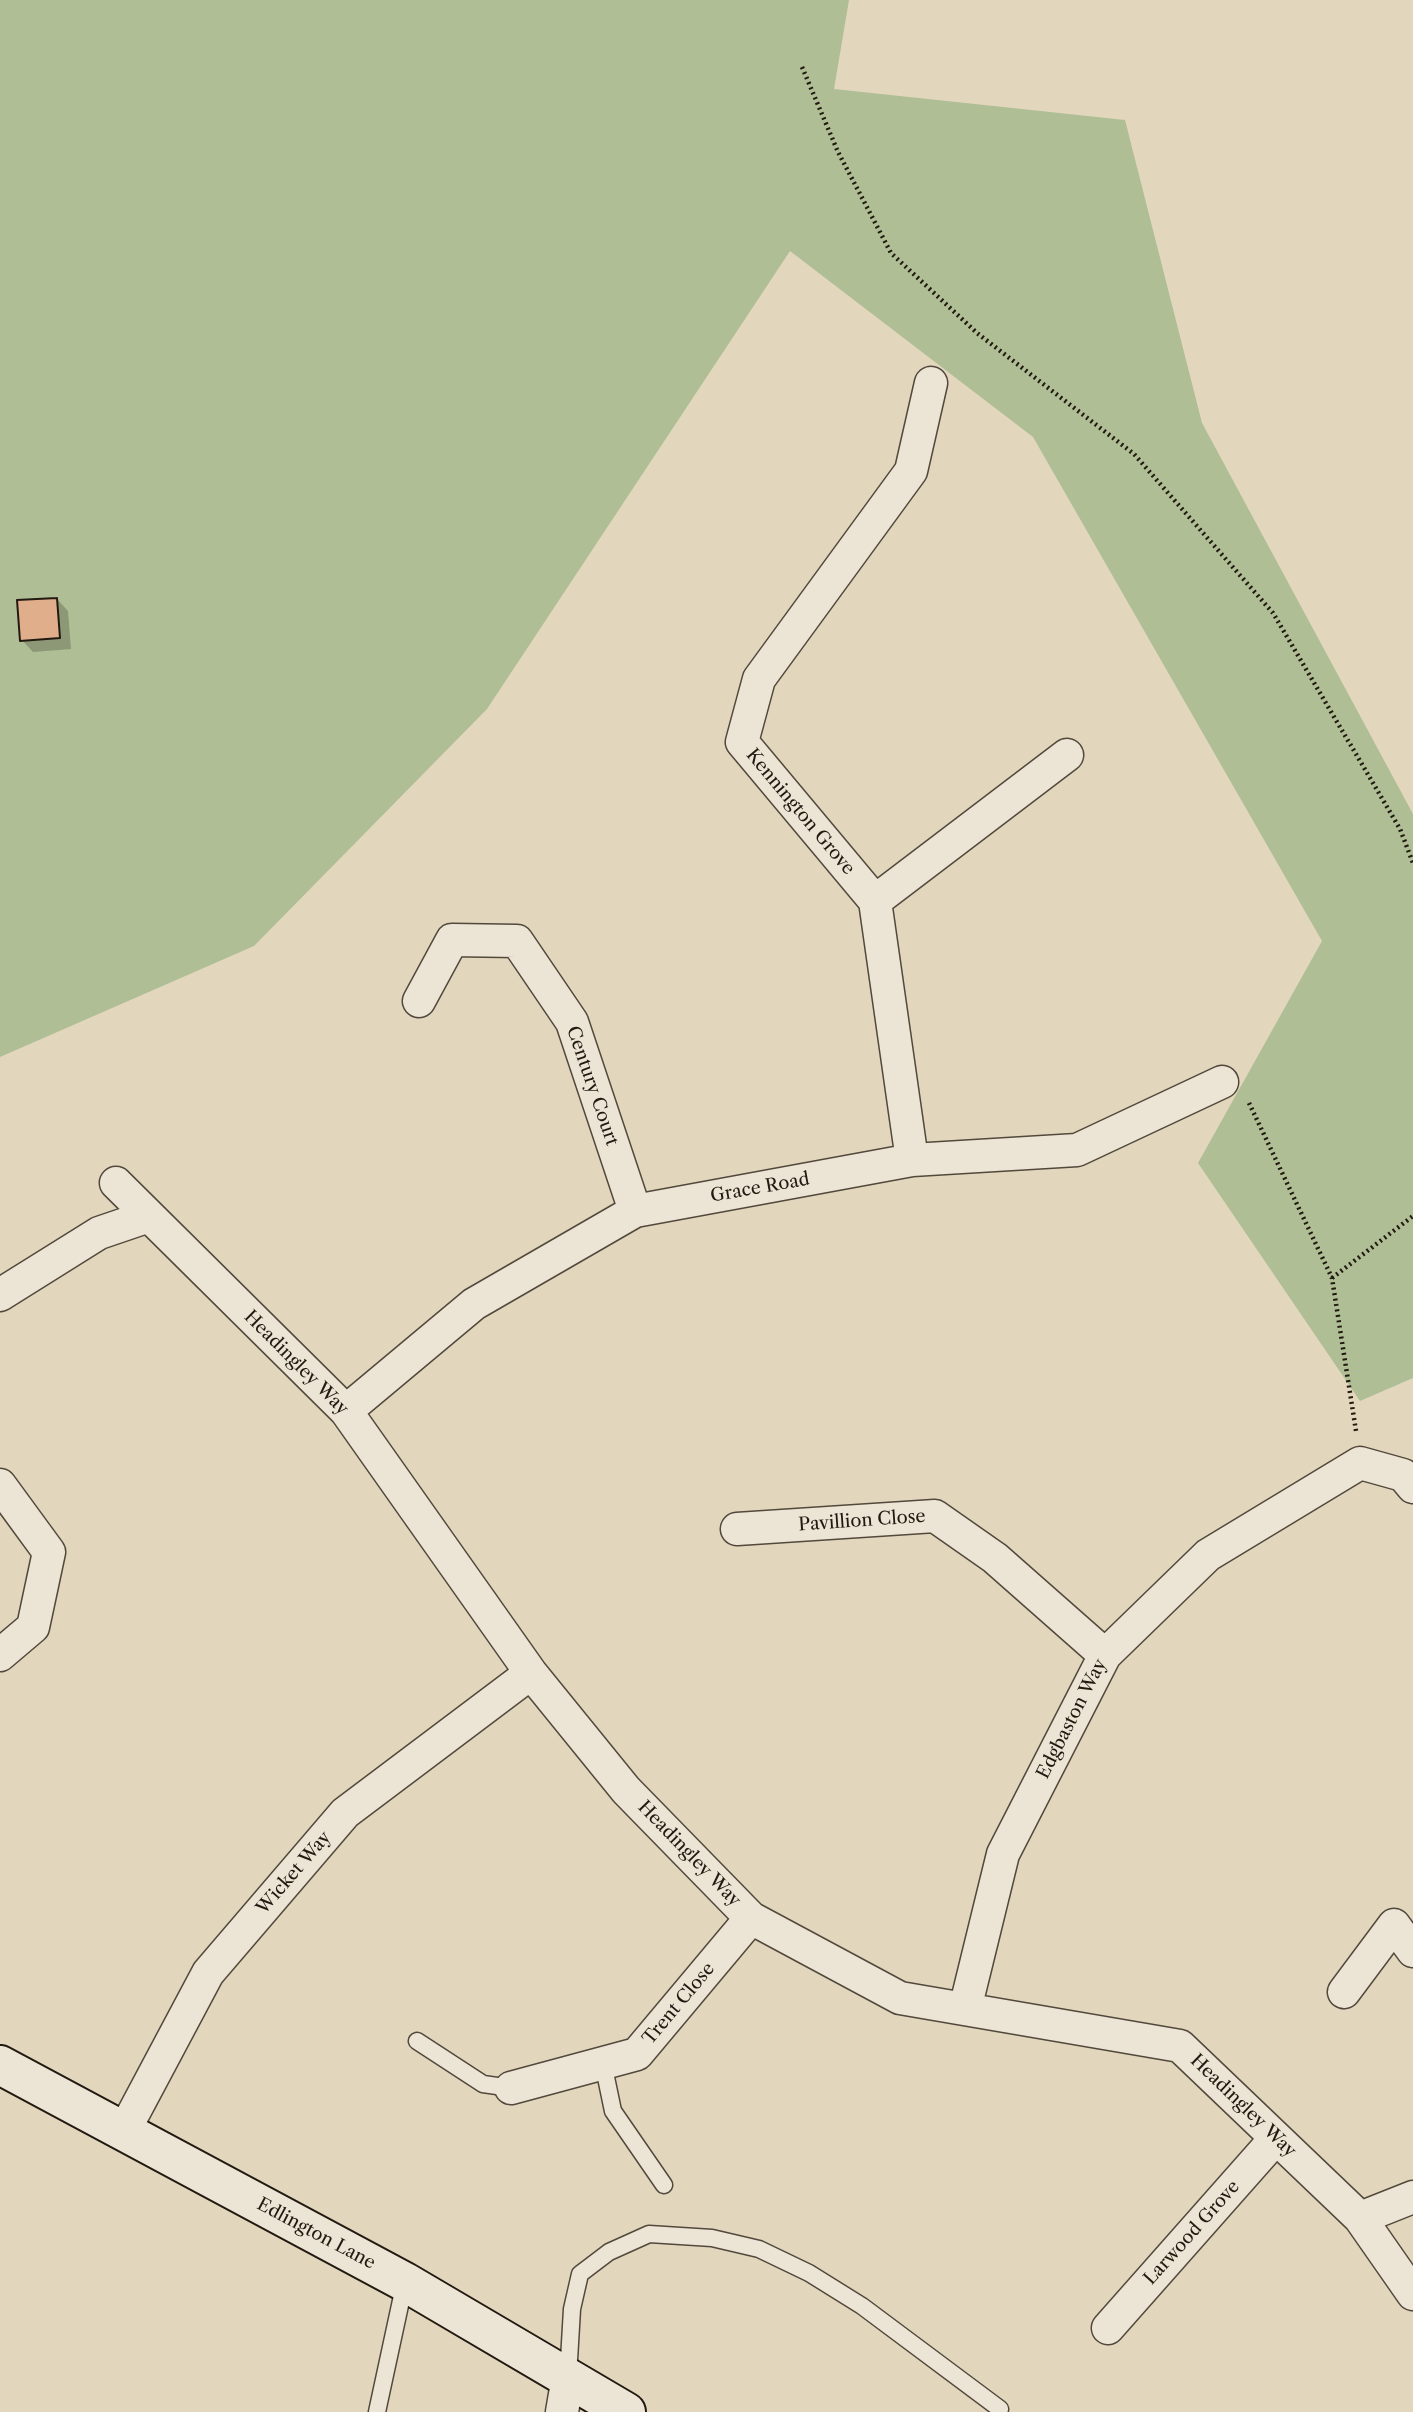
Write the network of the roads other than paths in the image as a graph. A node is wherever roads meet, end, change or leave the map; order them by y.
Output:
1 (931, 383) dead end
2 (1067, 755) dead end
3 (874, 901) junction
4 (419, 1000) dead end
5 (1222, 1082) road end
6 (912, 1160) junction
7 (116, 1183) dead end
8 (635, 1211) junction
9 (149, 1216) junction
10 (0, 1295) edge
11 (346, 1411) junction
12 (1408, 1481) edge
13 (0, 1485) edge
14 (737, 1530) dead end
15 (0, 1654) edge
16 (1104, 1655) junction
17 (531, 1673) junction
18 (751, 1917) junction
19 (1413, 1951) edge
20 (1344, 1992) dead end
21 (965, 2009) junction
22 (417, 2041) dead end
23 (603, 2063) junction
24 (0, 2065) edge
25 (511, 2088) joint
26 (124, 2131) junction
27 (1276, 2138) junction
28 (664, 2185) dead end
29 (1413, 2197) edge
30 (1360, 2218) junction
31 (405, 2282) junction
32 (1413, 2294) edge
33 (1108, 2328) dead end
34 (565, 2395) edge
35 (1000, 2409) dead end
36 (377, 2412) edge
37 (626, 2412) edge

1 - 3 street, Kennington Grove
2 - 3 street
3 - 6 street
4 - 8 street, Century Court
5 - 6 street, Grace Road
6 - 8 street, Grace Road
7 - 9 street, Headingley Way
8 - 11 street, Grace Road
9 - 10 street
9 - 11 street, Headingley Way
11 - 17 street, Headingley Way
12 - 16 street, Edgbaston Way
13 - 15 street
14 - 16 street, Pavillion Close
16 - 21 street, Edgbaston Way
17 - 18 street, Headingley Way
17 - 26 street, Wicket Way
18 - 21 street, Headingley Way
18 - 23 street, Trent Close
19 - 20 street
21 - 27 street, Headingley Way
22 - 25 lane
23 - 25 street, Trent Close
23 - 28 lane
24 - 26 main road, Edlington Lane
26 - 31 main road, Edlington Lane
27 - 30 street, Headingley Way
27 - 33 street, Larwood Grove
29 - 30 street
30 - 32 street, Headingley Way
31 - 34 main road, Edlington Lane
31 - 36 lane
34 - 35 lane
34 - 37 main road, Edlington Lane

